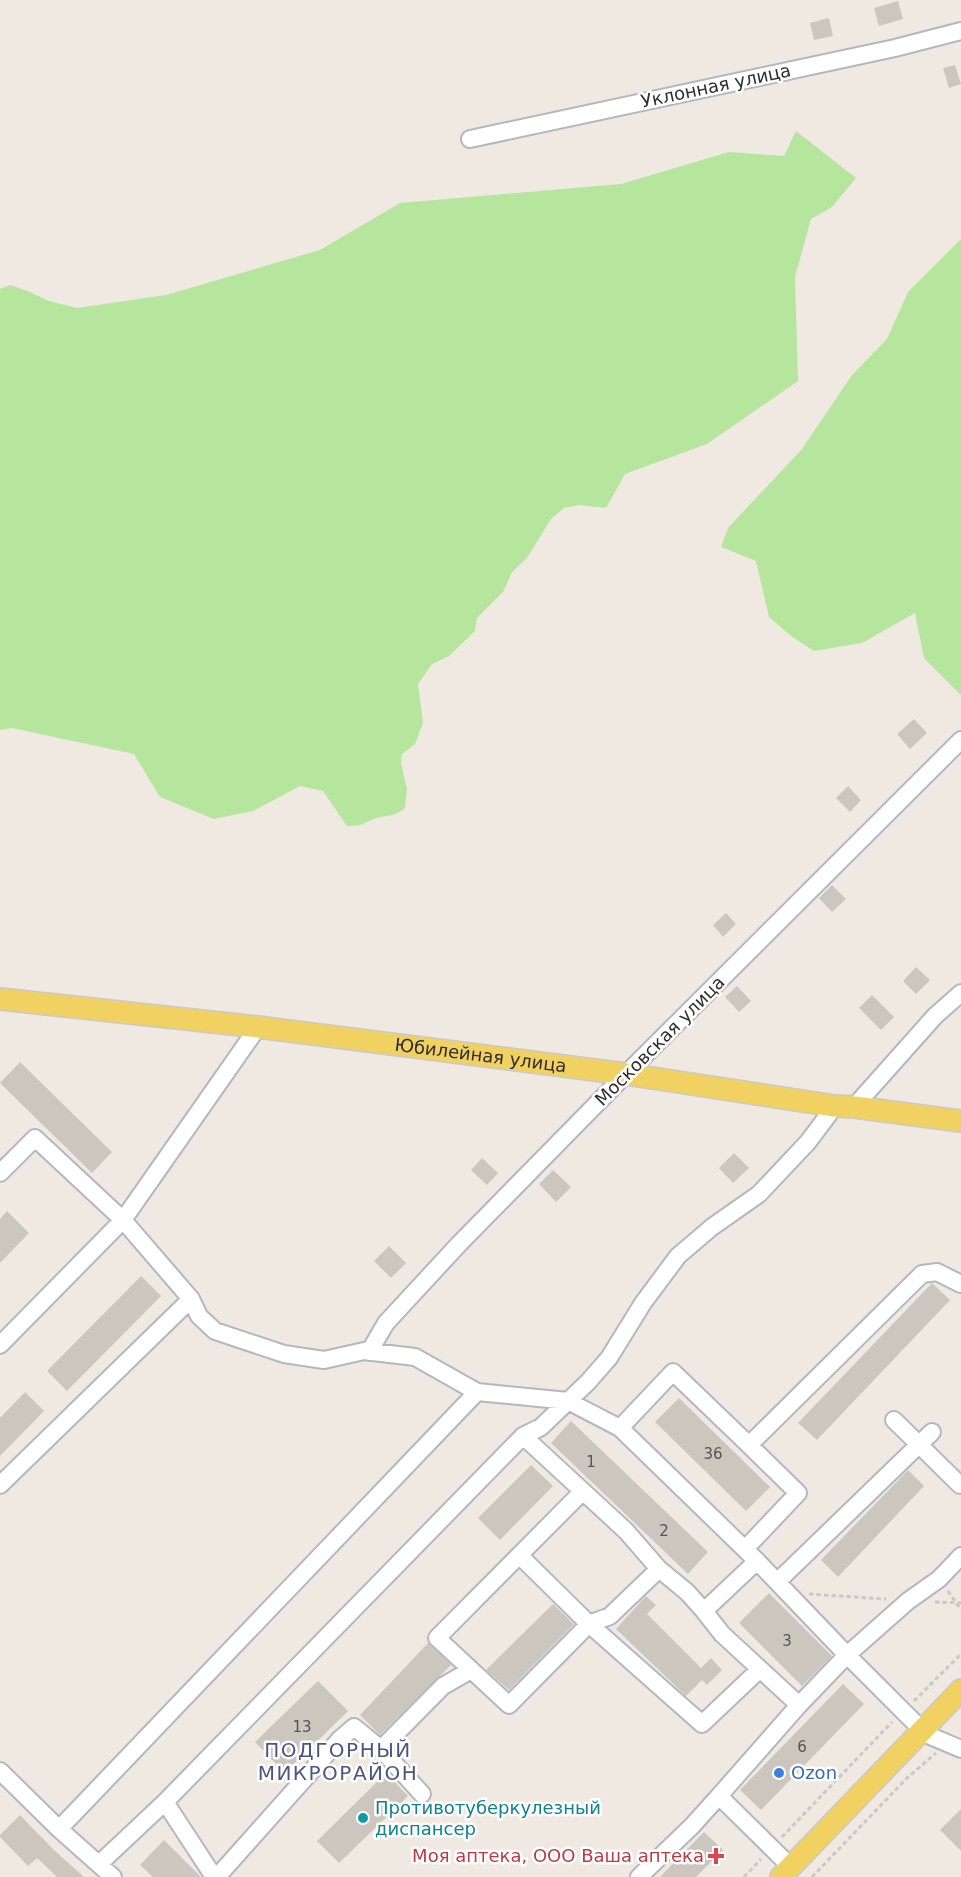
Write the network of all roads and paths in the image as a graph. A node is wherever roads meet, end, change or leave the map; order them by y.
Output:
1 (961, 31) edge
2 (470, 139) dead end
3 (961, 740) edge
4 (961, 993) edge
5 (0, 999) edge
6 (258, 1027) junction
7 (626, 1074) junction
8 (844, 1106) junction
9 (961, 1121) edge
10 (0, 1173) edge
11 (123, 1220) junction
12 (961, 1284) edge
13 (191, 1299) junction
14 (0, 1345) edge
15 (369, 1352) junction
16 (477, 1392) junction
17 (568, 1401) junction
18 (894, 1420) dead end
19 (620, 1428) junction
20 (932, 1432) dead end
21 (523, 1436) junction
22 (749, 1445) junction
23 (919, 1445) junction
24 (0, 1485) edge
25 (960, 1485) edge
26 (583, 1491) junction
27 (745, 1549) junction
28 (520, 1556) junction
29 (961, 1556) edge
30 (757, 1561) junction
31 (659, 1569) junction
32 (939, 1579) junction
33 (782, 1587) junction
34 (908, 1601) junction
35 (956, 1602) junction
36 (961, 1603) edge
37 (961, 1610) edge
38 (704, 1611) junction
39 (589, 1624) junction
40 (961, 1654) edge
41 (847, 1655) junction
42 (760, 1669) junction
43 (471, 1670) junction
44 (961, 1690) edge
45 (799, 1705) junction
46 (903, 1712) junction
47 (922, 1730) junction
48 (954, 1746) edge
49 (381, 1749) junction
50 (0, 1771) edge
51 (422, 1794) dead end
52 (719, 1796) junction
53 (165, 1802) junction
54 (59, 1829) junction
55 (772, 1848) junction
56 (99, 1864) junction
57 (786, 1872) edge
58 (113, 1877) edge
59 (215, 1877) edge
60 (639, 1877) edge
61 (744, 1877) edge
62 (812, 1877) edge

1 - 2 street, Уклонная улица
3 - 7 street, Московская улица
4 - 8 street
5 - 6 main road, Юбилейная улица
6 - 7 main road, Юбилейная улица
6 - 11 street
7 - 8 main road, Юбилейная улица
7 - 15 street, Московская улица
8 - 9 main road, Юбилейная улица
8 - 17 street
10 - 11 street
11 - 13 street
11 - 14 street
12 - 22 street
13 - 15 street
13 - 24 street
15 - 16 street
16 - 17 street
16 - 54 street
17 - 19 street
17 - 21 street
18 - 23 street
19 - 22 street
19 - 27 street
20 - 23 street
21 - 26 street
21 - 53 street
22 - 27 street
23 - 25 street
23 - 33 street
26 - 28 street
26 - 31 street
27 - 30 street
28 - 39 street
28 - 43 street
29 - 32 street
30 - 33 street
30 - 38 street
31 - 38 street
31 - 39 street
32 - 34 street
32 - 35 path
33 - 34 path
33 - 41 street
34 - 35 path
34 - 41 street
35 - 36 path
35 - 37 path
38 - 42 street
39 - 42 street
39 - 43 street
40 - 46 path
41 - 45 street
41 - 46 street
42 - 45 street
43 - 49 street
44 - 47 main road
45 - 52 street
46 - 47 street
46 - 55 path
47 - 48 street
47 - 57 main road
48 - 62 path
49 - 51 street
49 - 59 street
50 - 54 street
52 - 55 street
52 - 60 street
53 - 56 street
53 - 59 street
54 - 56 street
55 - 57 street
55 - 61 path
56 - 58 street

